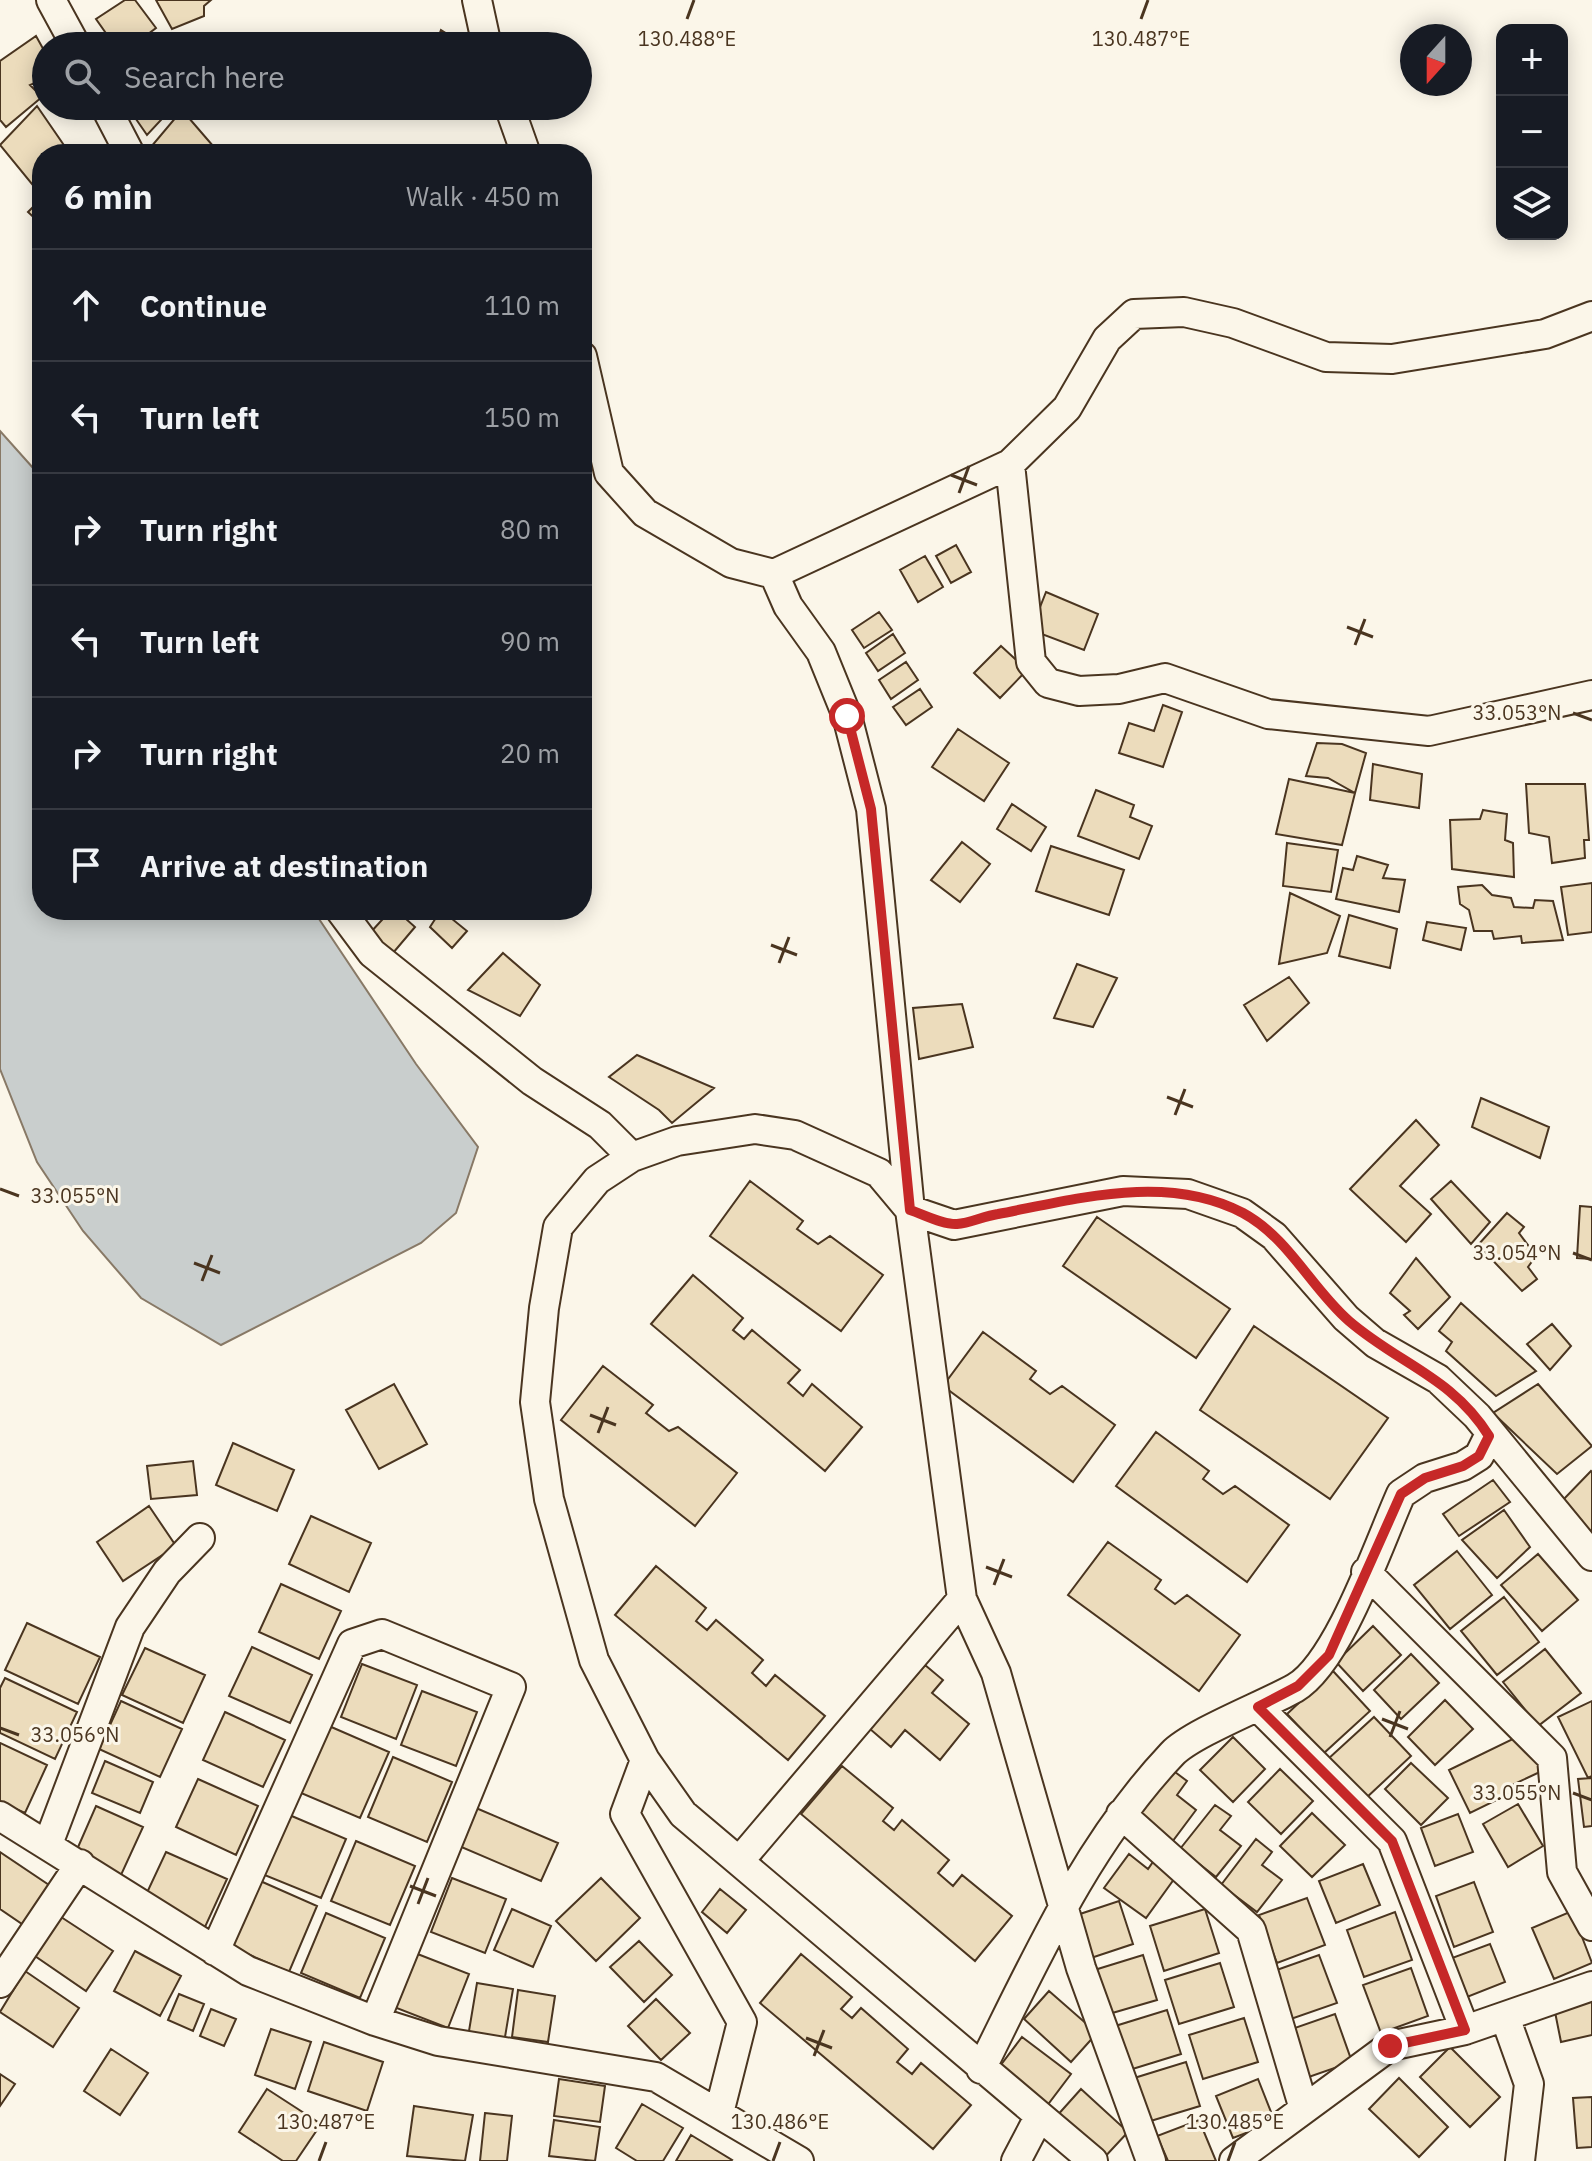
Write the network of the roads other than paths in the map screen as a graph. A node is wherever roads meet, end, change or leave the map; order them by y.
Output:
1 (477, 0) edge
2 (54, 1) edge
3 (69, 32) edge
4 (484, 32) edge
5 (112, 120) edge
6 (514, 120) edge
7 (125, 144) edge
8 (522, 144) edge
9 (1592, 316) edge
10 (592, 424) edge
11 (1010, 464) junction
12 (774, 574) junction
13 (1592, 695) edge
14 (347, 920) edge
15 (632, 1157) junction
16 (910, 1210) junction
17 (1489, 1436) junction
18 (200, 1538) dead end
19 (1592, 1556) edge
20 (1366, 1572) junction
21 (962, 1599) junction
22 (1258, 1707) junction
23 (645, 1760) junction
24 (1121, 1814) junction
25 (0, 1816) edge
26 (48, 1844) junction
27 (741, 1859) junction
28 (80, 1864) junction
29 (1061, 1906) junction
30 (1592, 1926) edge
31 (215, 1951) junction
32 (0, 1983) edge
33 (1592, 1986) edge
34 (1505, 2017) junction
35 (375, 2021) junction
36 (1465, 2030) junction
37 (981, 2069) junction
38 (1304, 2109) junction
39 (719, 2113) junction
40 (1039, 2117) junction
41 (799, 2161) edge
42 (1016, 2161) edge
43 (1093, 2161) edge
44 (1151, 2161) edge
45 (1234, 2161) edge
46 (1520, 2161) edge

1 - 4 street
2 - 3 street
5 - 7 street
6 - 8 street
9 - 11 street
10 - 12 street
11 - 12 street
11 - 13 street
12 - 16 street
14 - 15 street
15 - 16 street
15 - 23 street
16 - 17 street
16 - 21 street
17 - 19 street
17 - 20 street
18 - 26 street
20 - 22 street
20 - 30 street
21 - 27 street
21 - 29 street
22 - 24 street
22 - 36 street
23 - 27 street
23 - 39 street
24 - 29 street
24 - 38 street
25 - 26 street
26 - 28 street
27 - 37 street
28 - 31 street
28 - 32 street
29 - 37 street
29 - 44 street
31 - 35 street
31 - 35 street
33 - 34 street
34 - 36 street
34 - 46 street
35 - 39 street
36 - 38 street
37 - 40 street
38 - 45 street
39 - 41 street
40 - 42 street
40 - 43 street

